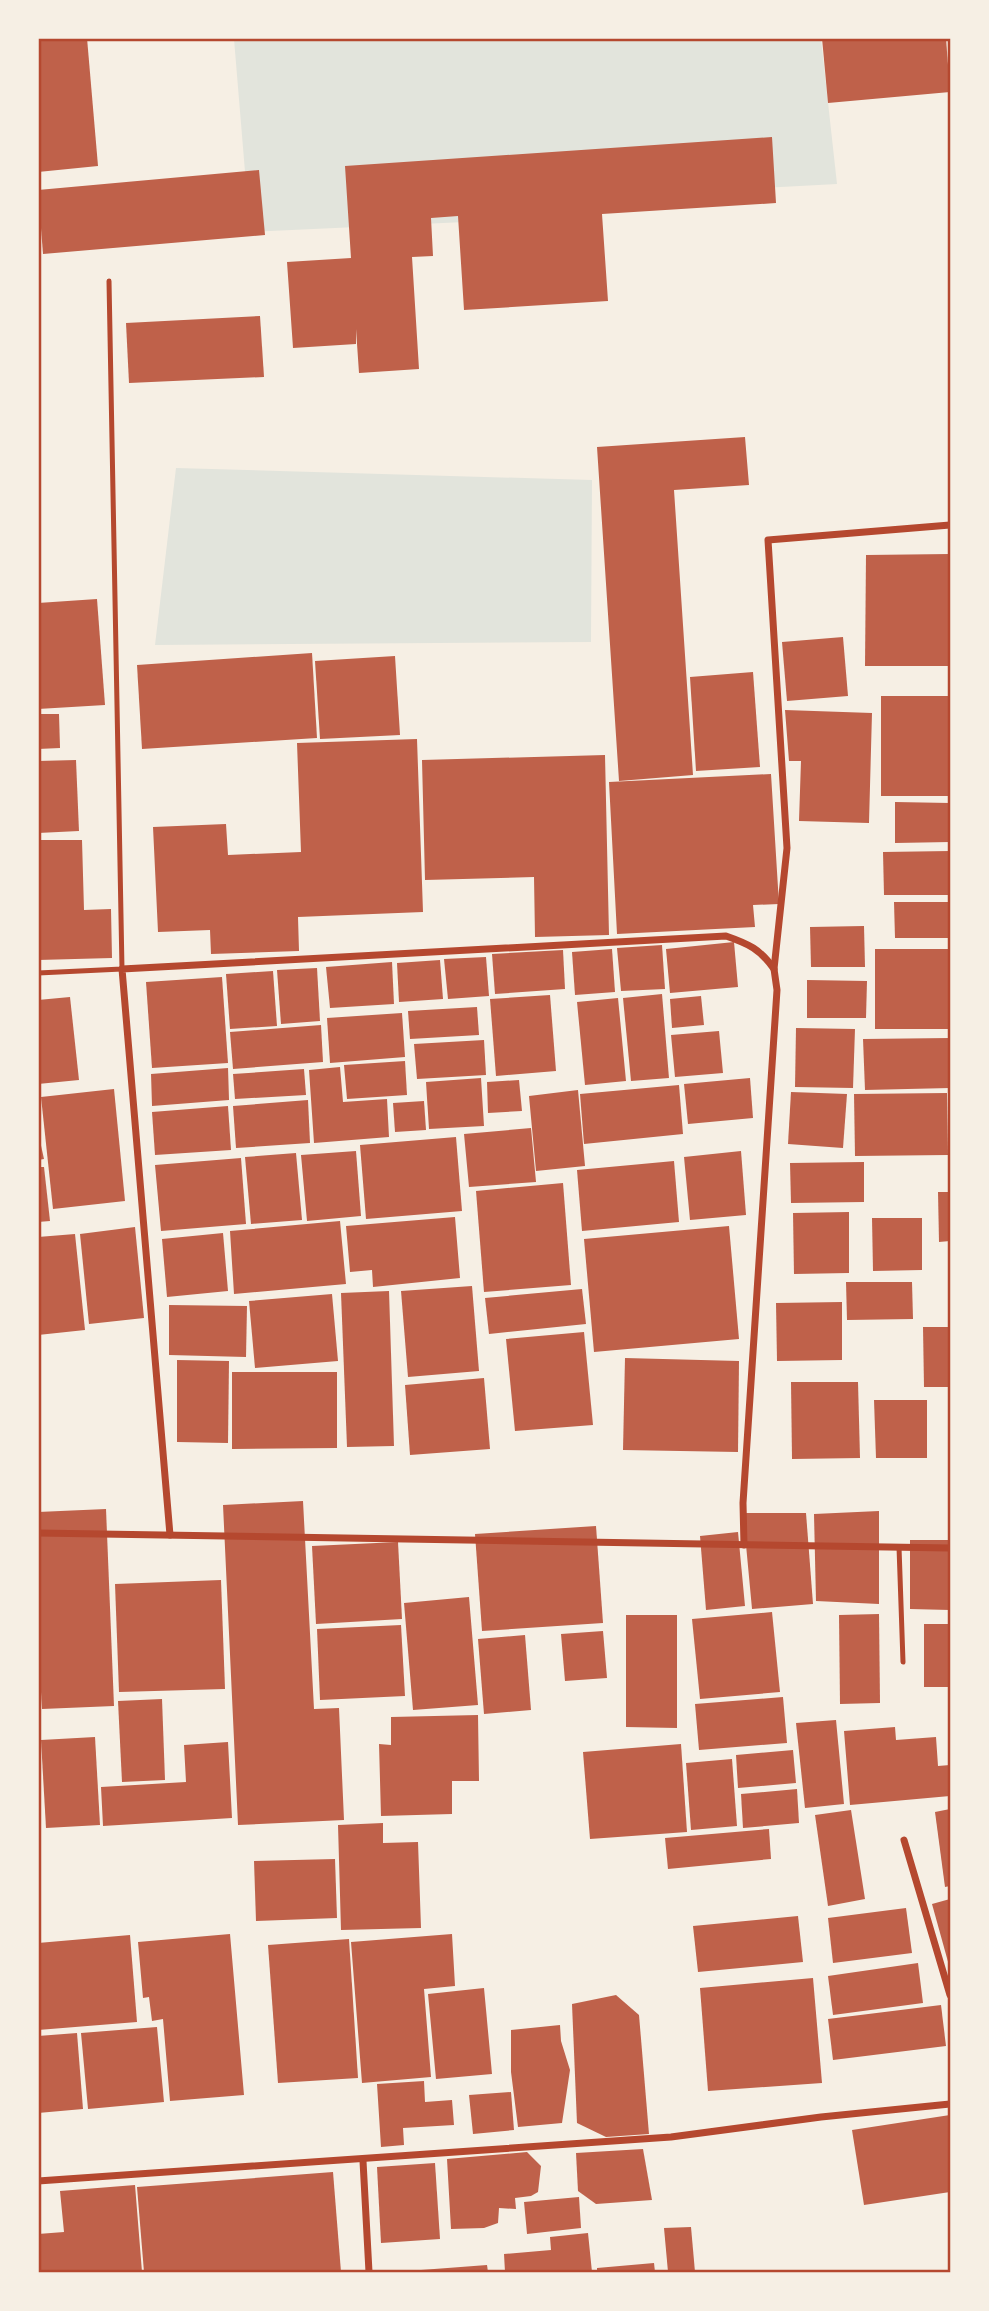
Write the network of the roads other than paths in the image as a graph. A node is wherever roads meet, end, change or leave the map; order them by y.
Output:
1 (108, 281) dead end
2 (950, 525) edge
3 (122, 969) junction
4 (774, 969) junction
5 (38, 973) edge
6 (38, 1533) edge
7 (170, 1535) junction
8 (744, 1545) junction
9 (899, 1547) junction
10 (950, 1548) edge
11 (903, 1661) dead end
12 (904, 1840) dead end
13 (950, 1995) edge
14 (950, 2104) edge
15 (363, 2161) junction
16 (38, 2182) edge
17 (369, 2273) edge

1 - 3 lane
2 - 4 street
3 - 4 street
3 - 5 lane
3 - 7 street
4 - 8 street
6 - 7 street
7 - 8 street
8 - 9 street
9 - 10 street
9 - 11 lane
12 - 13 street
14 - 15 street
15 - 16 street
15 - 17 street

